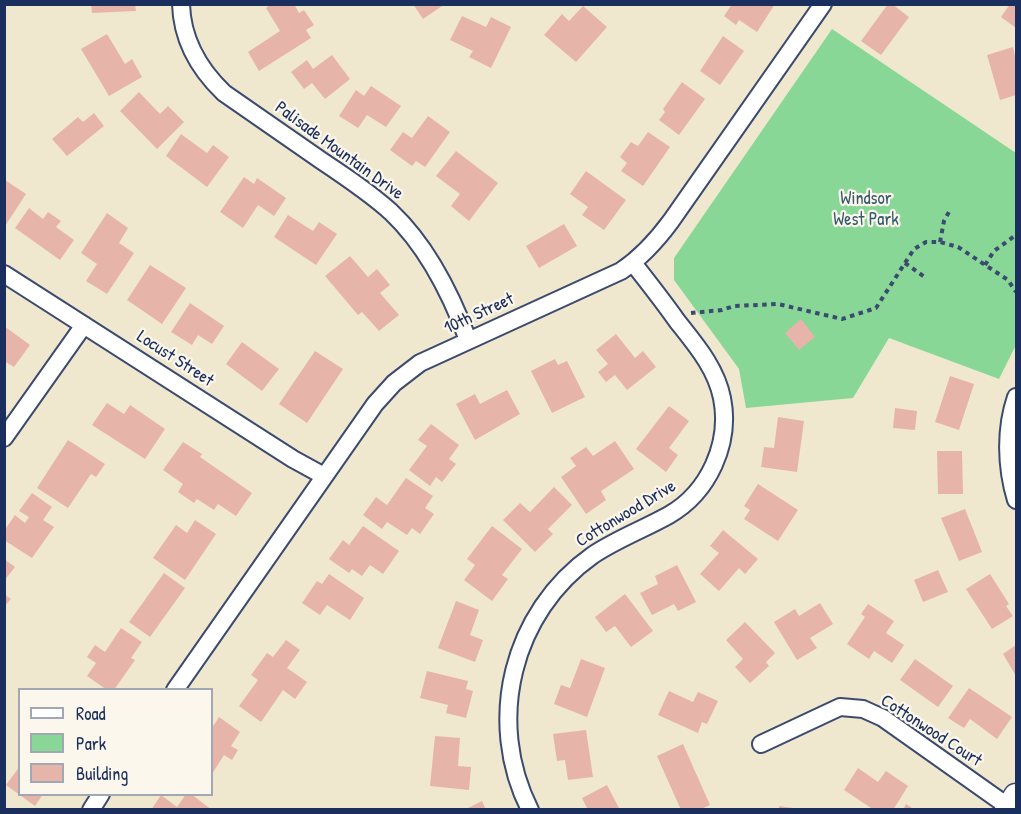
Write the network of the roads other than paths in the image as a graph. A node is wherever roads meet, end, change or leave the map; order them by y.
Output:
1 (181, 4) edge
2 (823, 4) edge
3 (633, 263) junction
4 (4, 274) edge
5 (84, 325) junction
6 (468, 340) junction
7 (1017, 397) edge
8 (4, 438) edge
9 (324, 476) junction
10 (1017, 500) edge
11 (176, 688) edge
12 (761, 744) dead end
13 (100, 796) edge
14 (1011, 805) edge
15 (91, 810) edge
16 (530, 810) edge

1 - 6 street, Palisade Mountain Drive
2 - 3 street, 10th Street
3 - 6 street, 10th Street
3 - 16 street, Cottonwood Drive
4 - 5 street, Locust Street
5 - 8 street
5 - 9 street, Locust Street
6 - 9 street, 10th Street
7 - 10 street
9 - 11 street, 10th Street
12 - 14 street, Cottonwood Court
13 - 15 street

